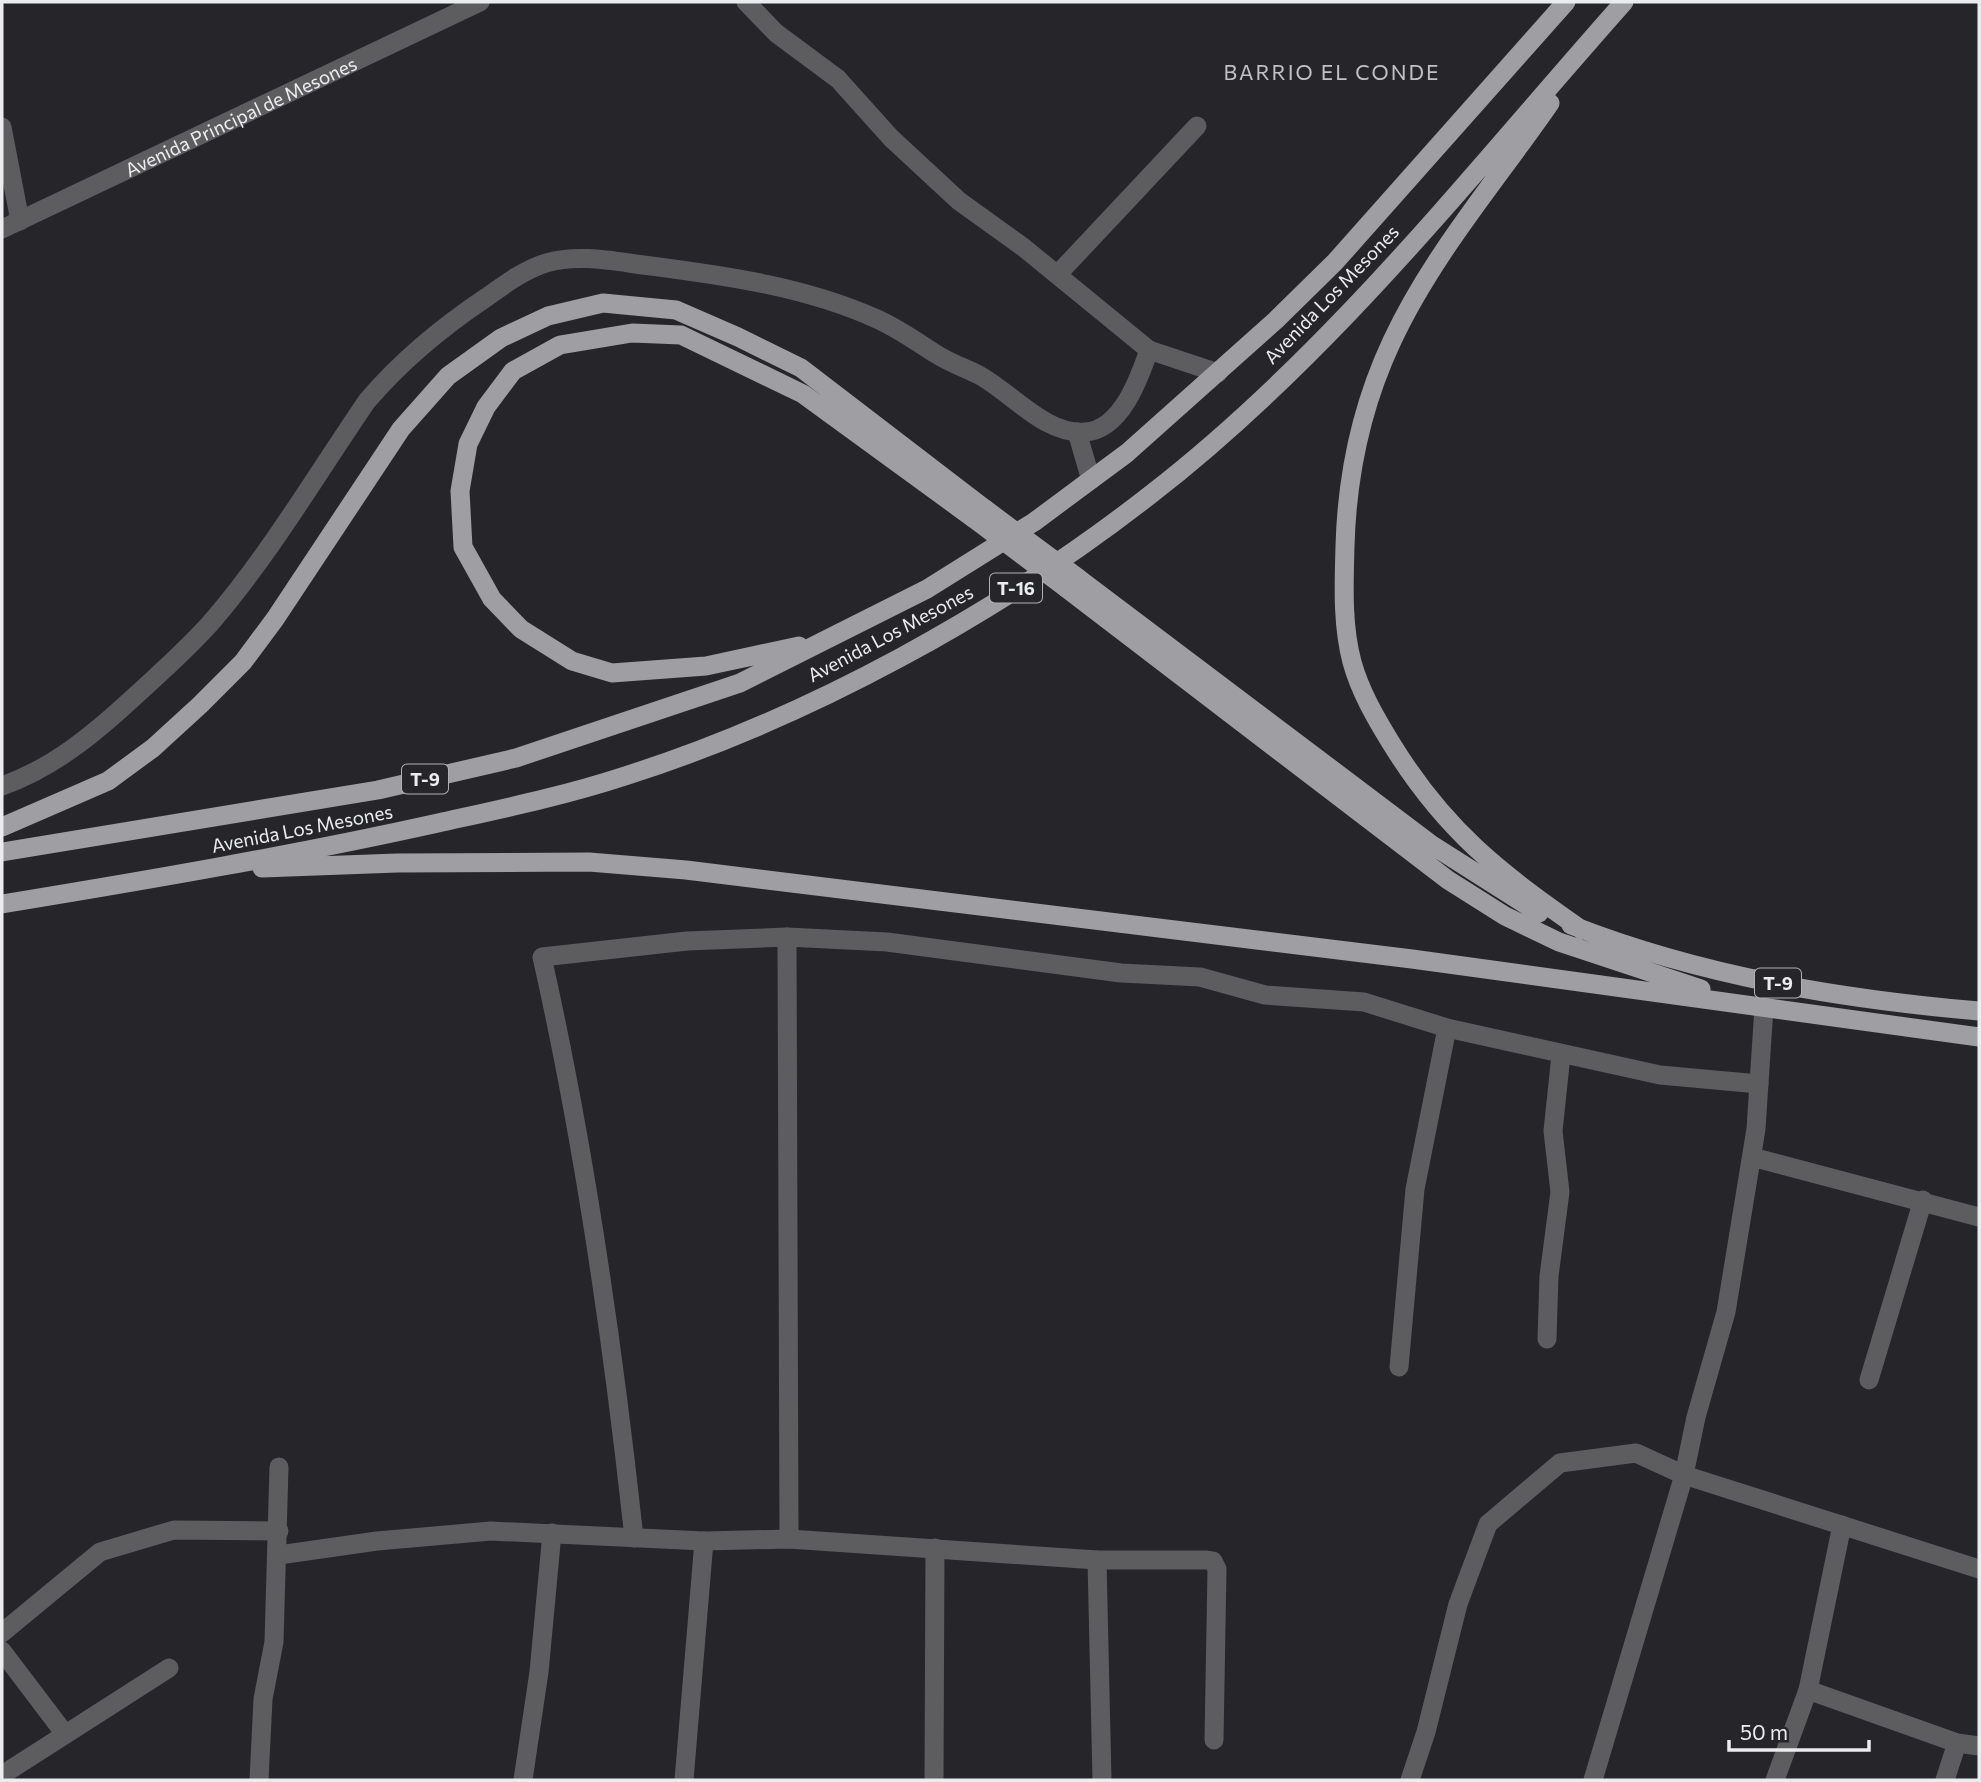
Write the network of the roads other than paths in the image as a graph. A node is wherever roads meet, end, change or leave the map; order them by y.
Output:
1 (480, 2) edge
2 (746, 2) edge
3 (1566, 2) edge
4 (1624, 2) edge
5 (1608, 20) junction
6 (1197, 126) dead end
7 (2, 127) edge
8 (11, 225) edge
9 (1058, 274) junction
10 (1149, 350) junction
11 (1218, 373) junction
12 (1077, 432) junction
13 (1091, 480) junction
14 (979, 514) junction
15 (1072, 583) junction
16 (831, 639) junction
17 (2, 786) edge
18 (2, 827) edge
19 (2, 852) edge
20 (223, 867) junction
21 (2, 904) edge
22 (1582, 930) junction
23 (787, 937) junction
24 (1764, 1007) junction
25 (1979, 1011) edge
26 (1447, 1028) junction
27 (1979, 1037) edge
28 (1561, 1055) junction
29 (1759, 1084) junction
30 (1752, 1157) junction
31 (1923, 1200) junction
32 (1979, 1217) edge
33 (1547, 1339) dead end
34 (1399, 1367) dead end
35 (1869, 1380) dead end
36 (279, 1467) dead end
37 (1684, 1475) junction
38 (1842, 1525) junction
39 (279, 1531) junction
40 (552, 1533) junction
41 (634, 1538) junction
42 (789, 1539) junction
43 (704, 1541) junction
44 (935, 1548) junction
45 (279, 1555) junction
46 (1097, 1560) junction
47 (1979, 1569) edge
48 (2, 1633) edge
49 (2, 1651) edge
50 (169, 1668) dead end
51 (1808, 1690) junction
52 (65, 1734) junction
53 (1214, 1740) dead end
54 (1957, 1743) junction
55 (1979, 1746) edge
56 (2, 1775) edge
57 (259, 1780) edge
58 (523, 1780) edge
59 (684, 1780) edge
60 (934, 1780) edge
61 (1102, 1780) edge
62 (1410, 1780) edge
63 (1593, 1780) edge
64 (1774, 1780) edge
65 (1945, 1780) edge

1 - 8 street, Avenida Principal de Mesones
2 - 9 street
3 - 11 highway, Avenida Los Mesones / T-16
4 - 5 highway, Avenida Los Mesones / T-16
5 - 20 highway, Avenida Los Mesones / T-16
5 - 22 highway
6 - 9 street
7 - 8 street
9 - 10 street
10 - 11 street
10 - 12 street
11 - 13 highway, Avenida Los Mesones / T-16
12 - 13 street
12 - 17 street
13 - 16 highway, Avenida Los Mesones / T-16
14 - 15 highway, bridge
14 - 16 highway
14 - 18 highway
15 - 22 highway
15 - 24 highway
16 - 19 highway, Avenida Los Mesones / T-9
20 - 21 highway, Avenida Los Mesones
20 - 24 highway
22 - 25 highway, T-9
23 - 26 street
23 - 41 street
23 - 42 street
24 - 27 highway, T-9
24 - 29 street
26 - 28 street
26 - 34 street
28 - 29 street
28 - 33 street
29 - 30 street
30 - 31 street
30 - 37 street
31 - 32 street
31 - 35 street
36 - 39 street
37 - 38 street
37 - 62 street
37 - 63 street
38 - 47 street
38 - 51 street
39 - 45 street
39 - 48 street
40 - 41 street
40 - 45 street
40 - 58 street
41 - 43 street
42 - 43 street
42 - 44 street
43 - 59 street
44 - 46 street
44 - 60 street
45 - 57 street
46 - 53 street
46 - 61 street
49 - 52 street
50 - 52 street
51 - 54 street
51 - 64 street
52 - 56 street
54 - 55 street
54 - 65 street

